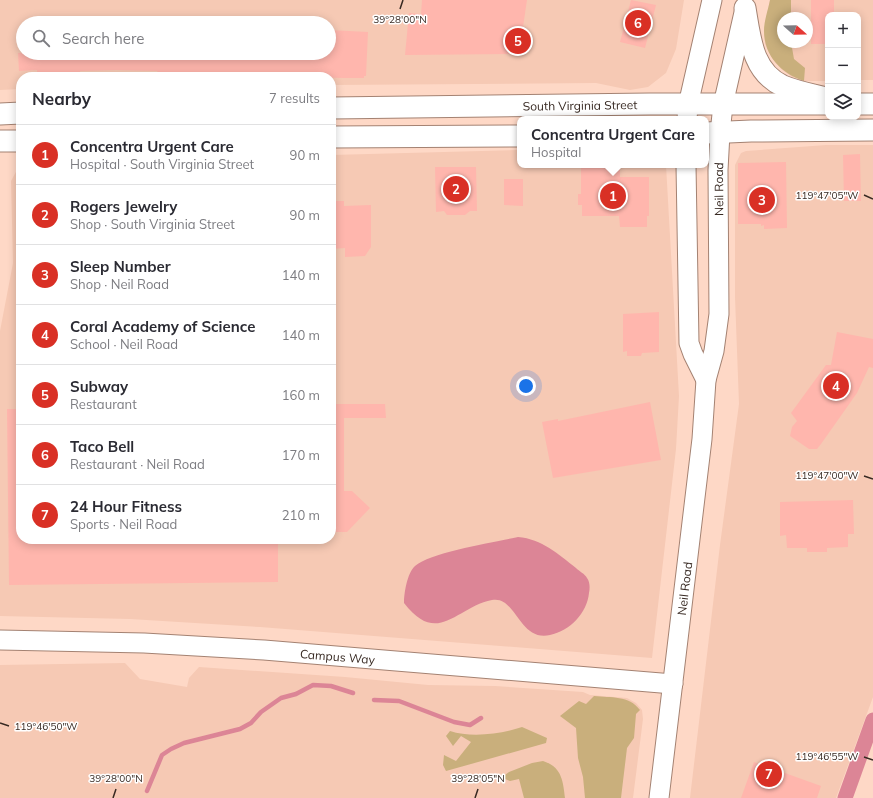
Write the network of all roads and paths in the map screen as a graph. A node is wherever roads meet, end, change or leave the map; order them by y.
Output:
1 (712, 0) edge
2 (746, 4) edge
3 (825, 98) edge
4 (825, 104) edge
5 (861, 104) edge
6 (873, 104) edge
7 (723, 105) junction
8 (336, 108) edge
9 (687, 112) edge
10 (16, 113) edge
11 (0, 114) edge
12 (873, 130) edge
13 (713, 133) edge
14 (517, 136) edge
15 (336, 137) edge
16 (0, 141) edge
17 (16, 141) edge
18 (686, 168) edge
19 (706, 380) junction
20 (0, 640) edge
21 (673, 684) junction
22 (659, 798) edge

1 - 9 street
2 - 3 main road
2 - 7 street, Neil Road
4 - 7 main road, South Virginia Street
5 - 6 main road
7 - 9 main road, South Virginia Street
7 - 13 street, Neil Road
8 - 9 main road, South Virginia Street
10 - 11 main road
12 - 13 main road
13 - 19 street, Neil Road
14 - 15 main road
16 - 17 main road
18 - 19 street, Neil Road
19 - 21 street, Neil Road
20 - 21 street, Campus Way
21 - 22 street, Neil Road

